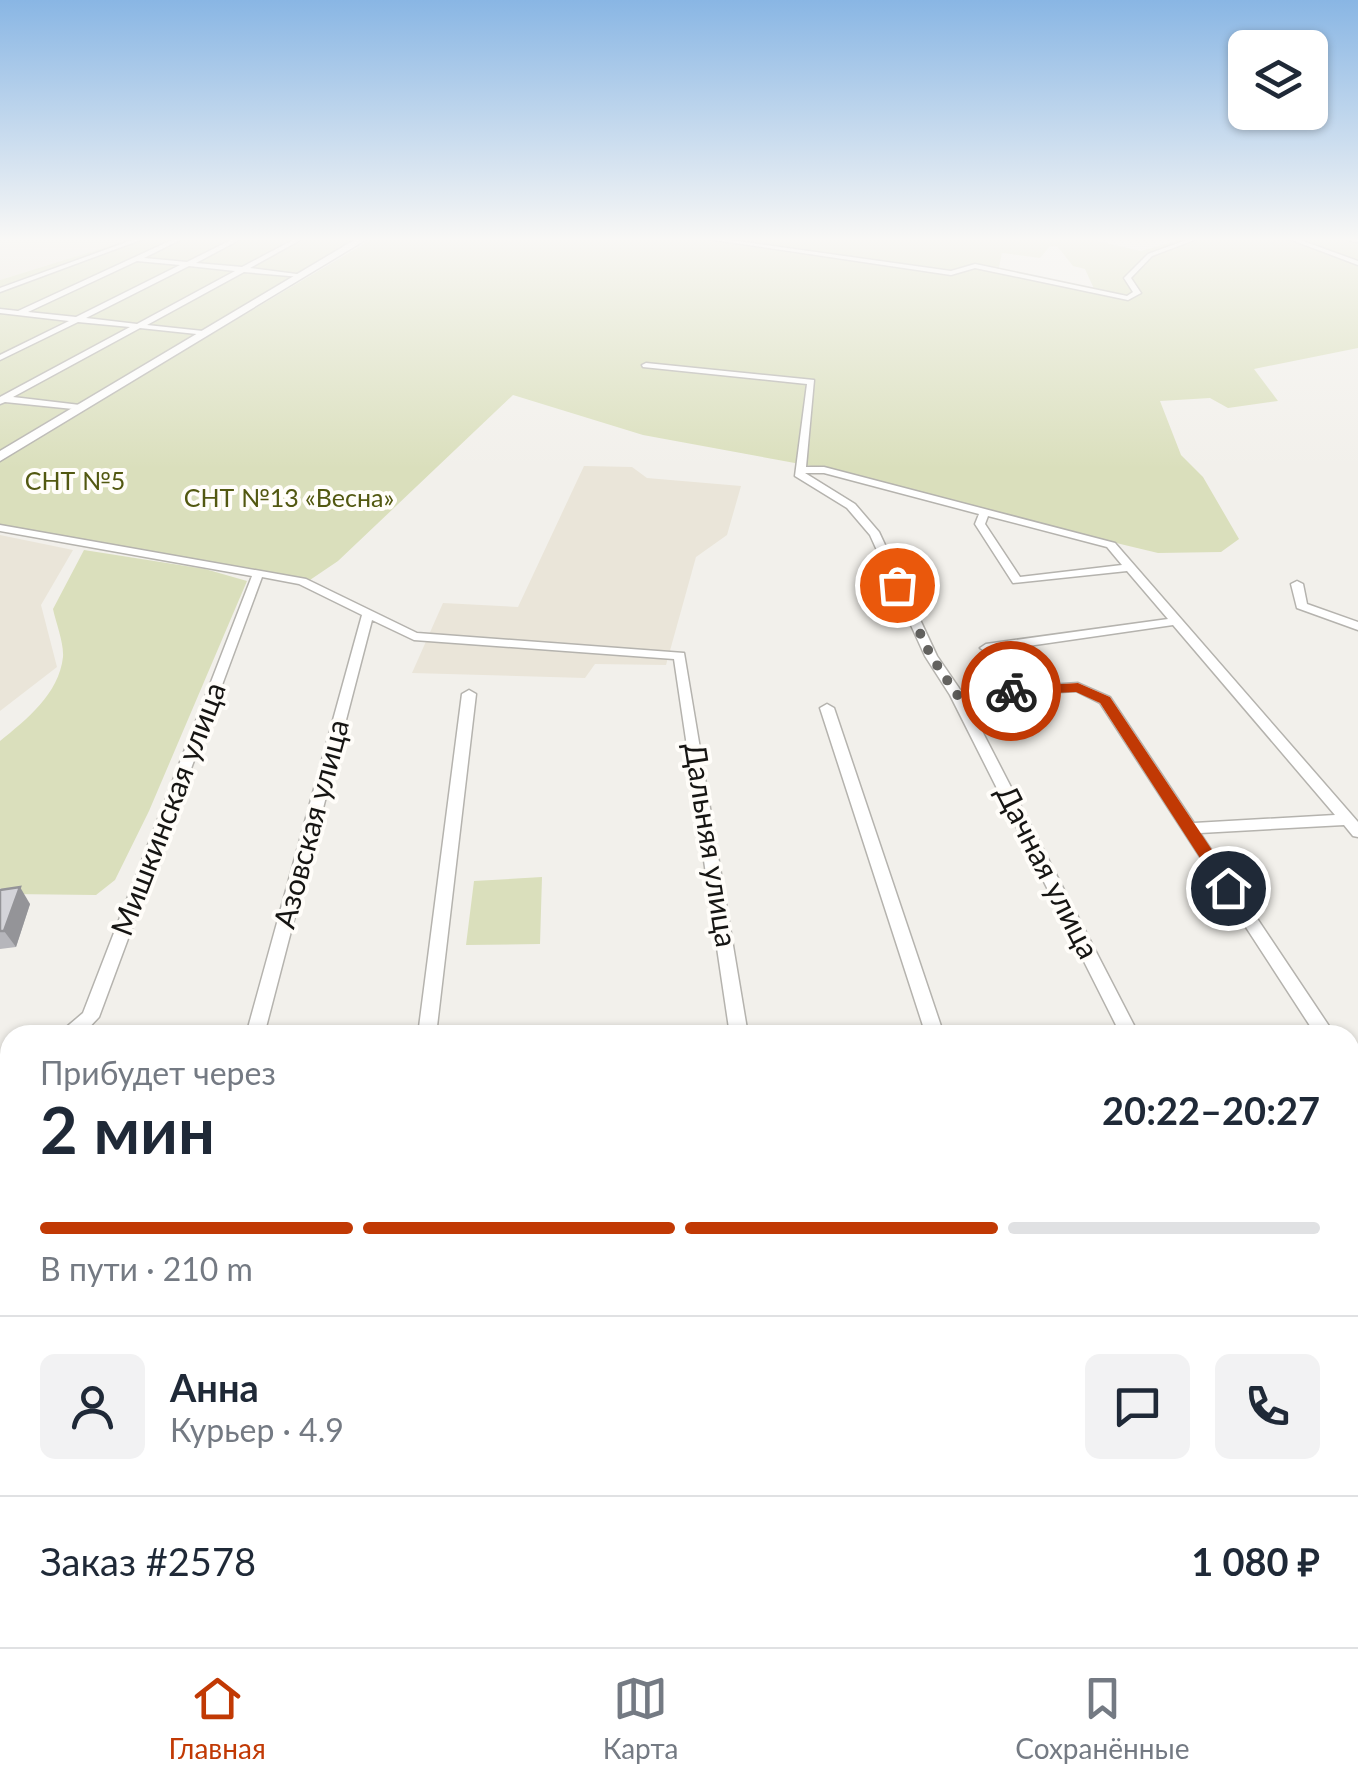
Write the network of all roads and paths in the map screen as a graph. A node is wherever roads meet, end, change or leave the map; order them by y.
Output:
1 (36, 316) edge
2 (85, 316) edge
3 (157, 316) edge
4 (233, 316) edge
5 (77, 320) junction
6 (138, 326) junction
7 (203, 334) junction
8 (0, 358) edge
9 (646, 365) dead end
10 (1, 399) edge
11 (80, 408) junction
12 (0, 456) edge
13 (803, 470) junction
14 (985, 512) junction
15 (0, 528) edge
16 (1131, 568) junction
17 (258, 574) junction
18 (1297, 584) dead end
19 (368, 614) junction
20 (1176, 621) junction
21 (1358, 626) edge
22 (986, 648) dead end
23 (469, 694) dead end
24 (957, 695) junction
25 (826, 708) dead end
26 (1353, 826) edge
27 (1189, 828) junction
28 (81, 1025) edge
29 (258, 1025) edge
30 (428, 1025) edge
31 (738, 1025) edge
32 (932, 1025) edge
33 (1125, 1025) edge
34 (1319, 1025) edge

1 - 5 street
2 - 5 street
3 - 6 street
4 - 7 main road
5 - 6 street
5 - 8 street
6 - 7 street
6 - 10 street
7 - 11 main road
9 - 13 street
10 - 11 street
11 - 12 main road
13 - 14 street
13 - 24 street, Дачная улица
14 - 16 street
14 - 16 street
15 - 17 street
16 - 20 street
17 - 19 street
17 - 28 street, Мишкинская улица
18 - 21 street
19 - 29 street, Азовская улица
19 - 31 street, Дальняя улица
20 - 22 street
20 - 26 street
23 - 30 street
24 - 27 street
24 - 33 street, Дачная улица
25 - 32 street
26 - 27 street
27 - 34 street

